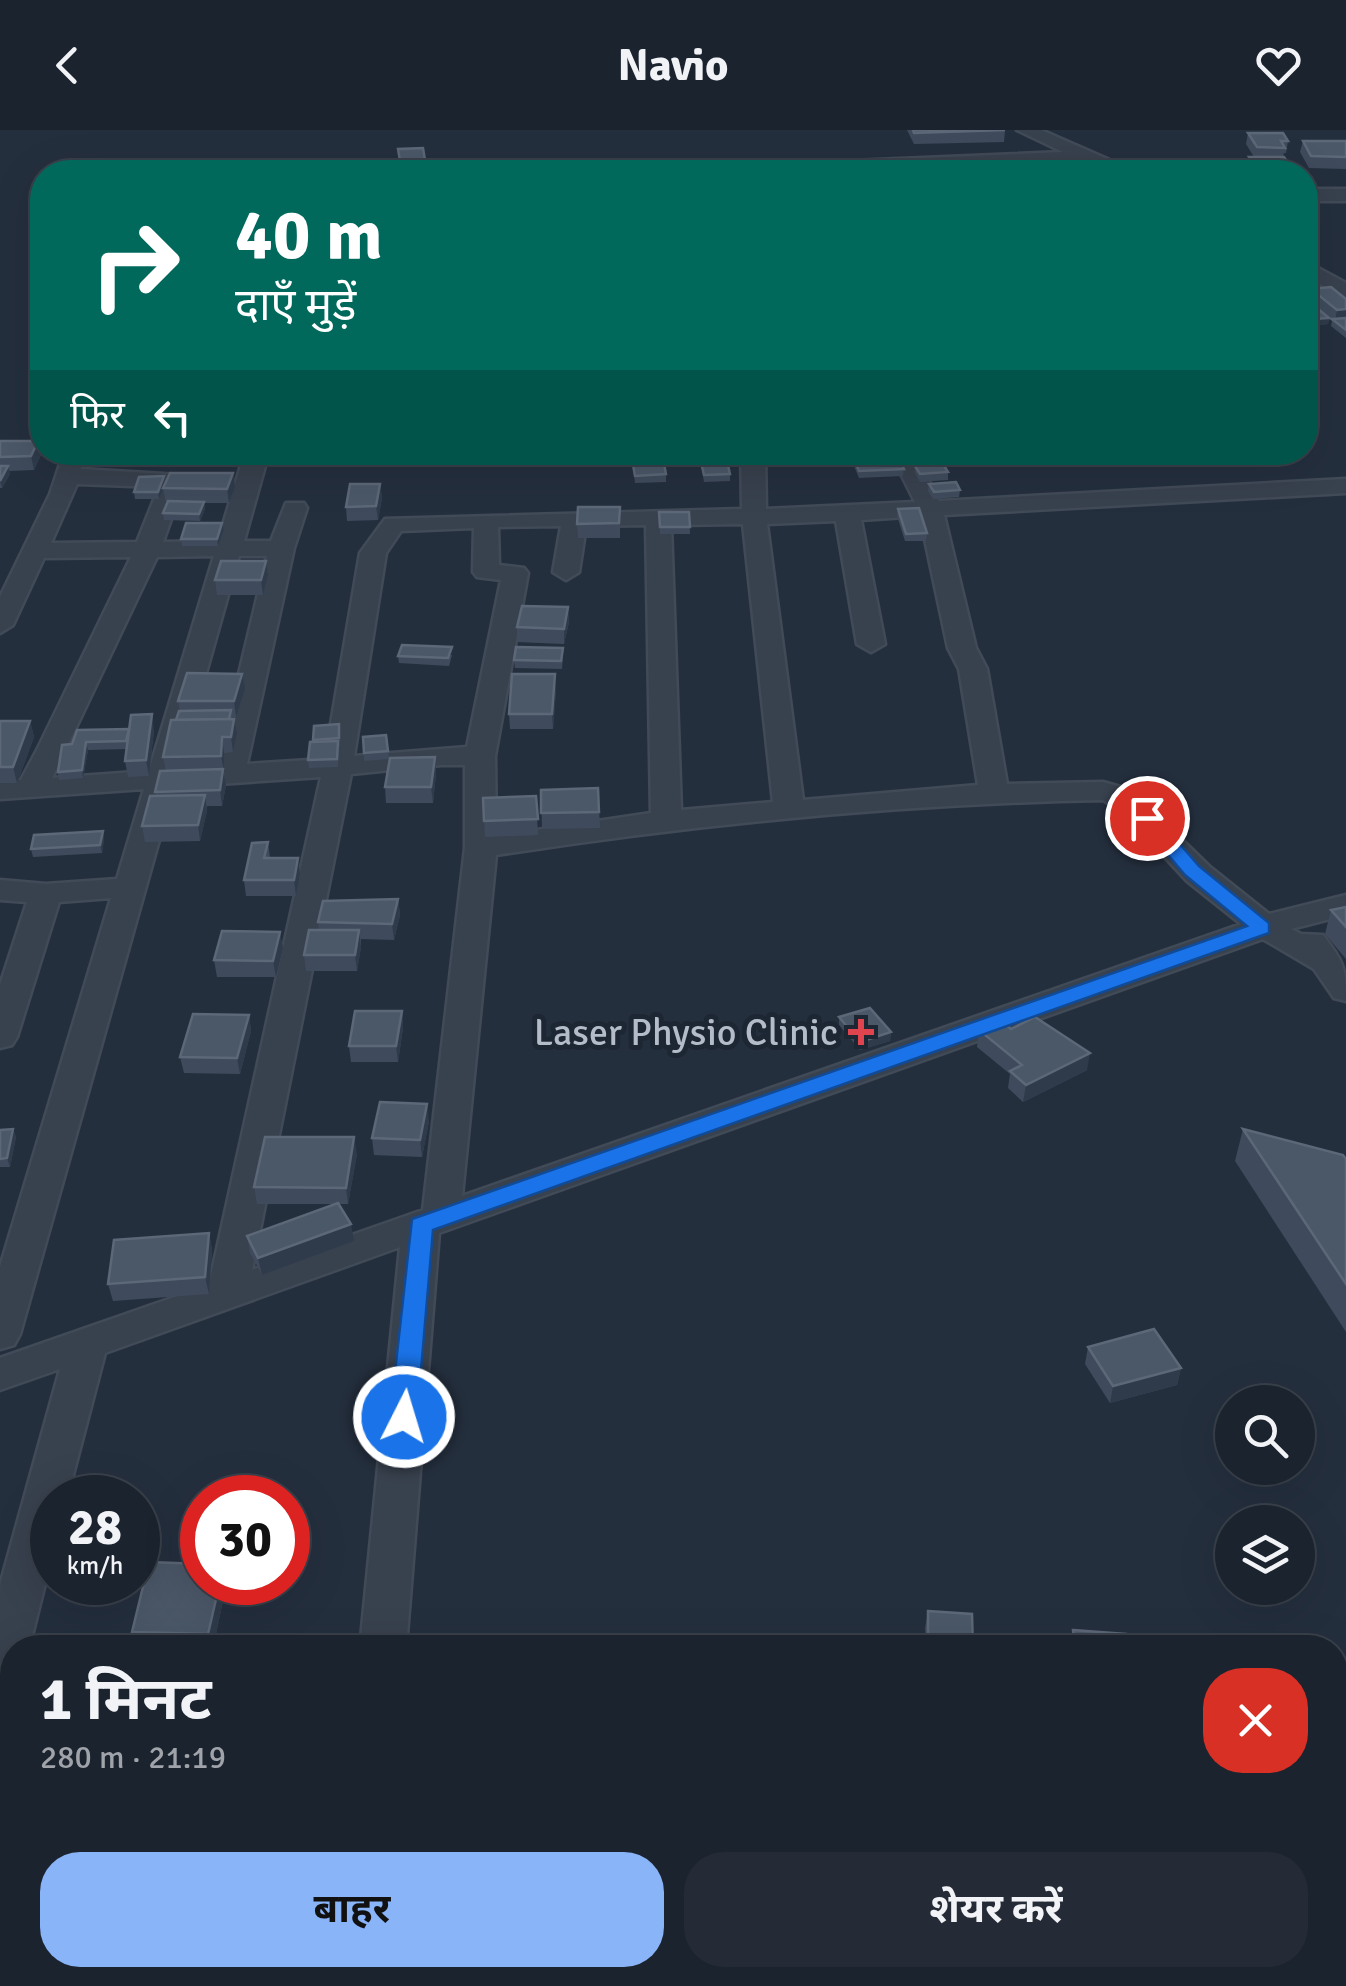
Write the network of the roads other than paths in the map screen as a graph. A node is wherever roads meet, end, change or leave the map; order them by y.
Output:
1 (1026, 130) edge
2 (1088, 156) junction
3 (994, 160) edge
4 (1098, 160) edge
5 (1318, 195) edge
6 (1346, 196) edge
7 (1318, 275) edge
8 (1346, 292) edge
9 (71, 465) edge
10 (78, 465) edge
11 (253, 465) edge
12 (753, 465) edge
13 (905, 465) edge
14 (1346, 486) edge
15 (295, 508) dead end
16 (931, 510) junction
17 (847, 513) junction
18 (754, 516) junction
19 (658, 518) junction
20 (575, 519) junction
21 (486, 520) junction
22 (280, 548) junction
23 (150, 550) junction
24 (226, 550) junction
25 (34, 551) junction
26 (566, 572) dead end
27 (0, 625) edge
28 (871, 644) dead end
29 (480, 756) junction
30 (338, 767) junction
31 (230, 774) junction
32 (160, 777) junction
33 (32, 787) junction
34 (0, 790) edge
35 (994, 794) junction
36 (788, 809) junction
37 (666, 820) junction
38 (481, 848) junction
39 (131, 886) junction
40 (0, 890) edge
41 (46, 894) junction
42 (1346, 905) edge
43 (1278, 922) junction
44 (1346, 990) edge
45 (0, 1037) edge
46 (431, 1221) junction
47 (227, 1294) junction
48 (0, 1334) edge
49 (87, 1343) junction
50 (0, 1374) edge
51 (9, 1635) edge
52 (384, 1635) edge

1 - 2 street
2 - 3 street
2 - 4 street
5 - 6 street
7 - 8 street
9 - 25 street
10 - 23 street
11 - 24 street
12 - 18 street
13 - 16 street
14 - 16 street
15 - 22 street
16 - 17 street
16 - 35 street
17 - 18 street
17 - 28 street
18 - 19 street
18 - 36 street
19 - 20 street
19 - 37 street
20 - 21 street
20 - 26 street
21 - 29 street
21 - 30 street
22 - 24 street
22 - 31 street
23 - 24 street
23 - 25 street
23 - 33 street
24 - 32 street
25 - 27 street
29 - 30 street
29 - 38 street
30 - 31 street
30 - 47 street
31 - 32 street
32 - 33 street
32 - 39 street
33 - 34 street
35 - 36 street
35 - 43 street
36 - 37 street
37 - 38 street
38 - 46 street
39 - 41 street
39 - 48 street
40 - 41 street
41 - 45 street
42 - 43 street
43 - 44 street
43 - 46 street
46 - 47 street
46 - 52 street
47 - 49 street
49 - 50 street
49 - 51 street

